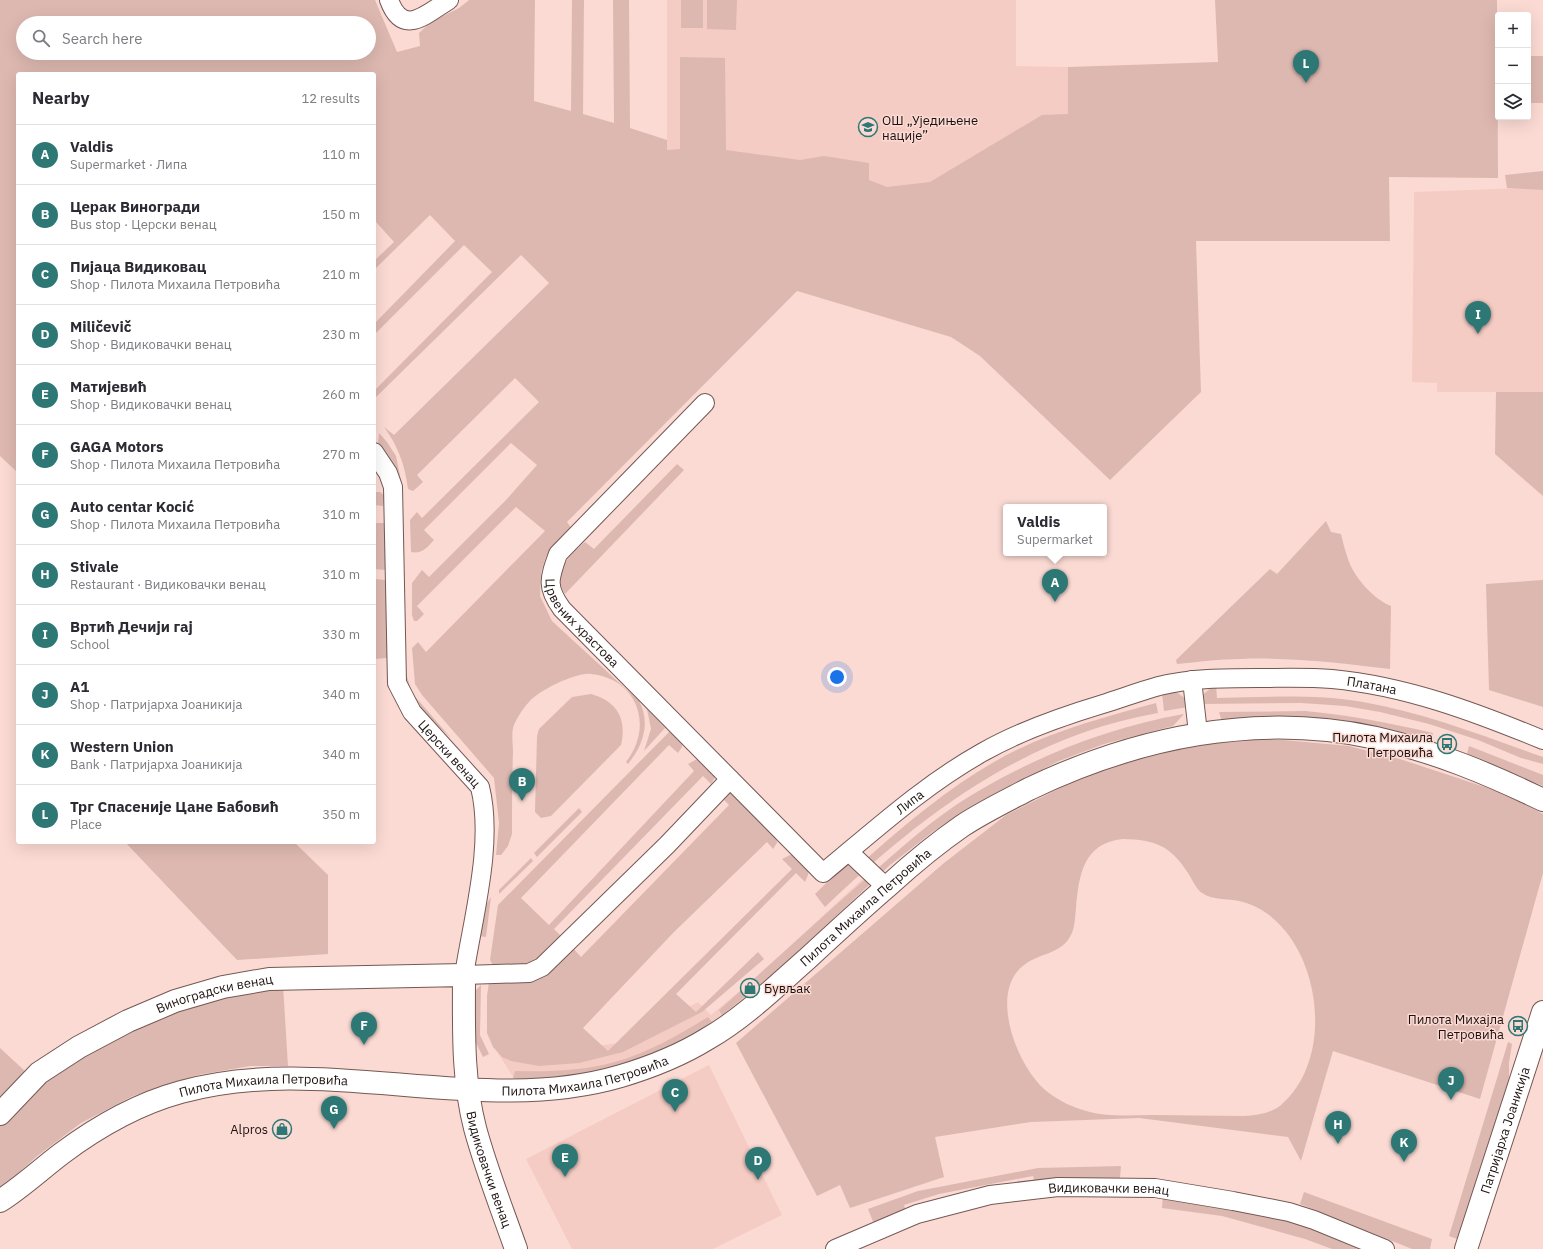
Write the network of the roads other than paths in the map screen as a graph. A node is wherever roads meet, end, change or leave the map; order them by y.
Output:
1 (389, 0) edge
2 (449, 0) edge
3 (705, 403) dead end
4 (376, 455) edge
5 (1192, 680) junction
6 (684, 731) joint
7 (1198, 733) junction
8 (1543, 740) edge
9 (730, 779) junction
10 (1543, 800) edge
11 (849, 852) junction
12 (886, 887) junction
13 (464, 974) junction
14 (1543, 1012) edge
15 (468, 1089) junction
16 (0, 1114) edge
17 (21, 1188) junction
18 (0, 1201) edge
19 (0, 1212) edge
20 (516, 1249) edge
21 (835, 1249) edge
22 (1385, 1249) edge
23 (1466, 1249) edge

1 - 2 street
3 - 6 street, Црвених храстова
4 - 13 street, Церски венац
5 - 7 street
5 - 8 street, Платана
5 - 11 street, Липа
6 - 9 street, Липа
7 - 10 main road, Пилота Михаила Петровића
7 - 12 main road, Пилота Михаила Петровића
9 - 11 street, Липа
9 - 13 street
11 - 12 street
12 - 15 main road, Пилота Михаила Петровића
13 - 15 main road, Церски венац
13 - 16 main road, Виноградски венац
14 - 23 main road, Патријарха Јоаникија
15 - 17 main road, Пилота Михаила Петровића
15 - 20 main road, Видиковачки венац
17 - 18 main road, Пилота Михаила Петровића
17 - 19 main road, Пилота Михаила Петровића
21 - 22 street, Видиковачки венац

